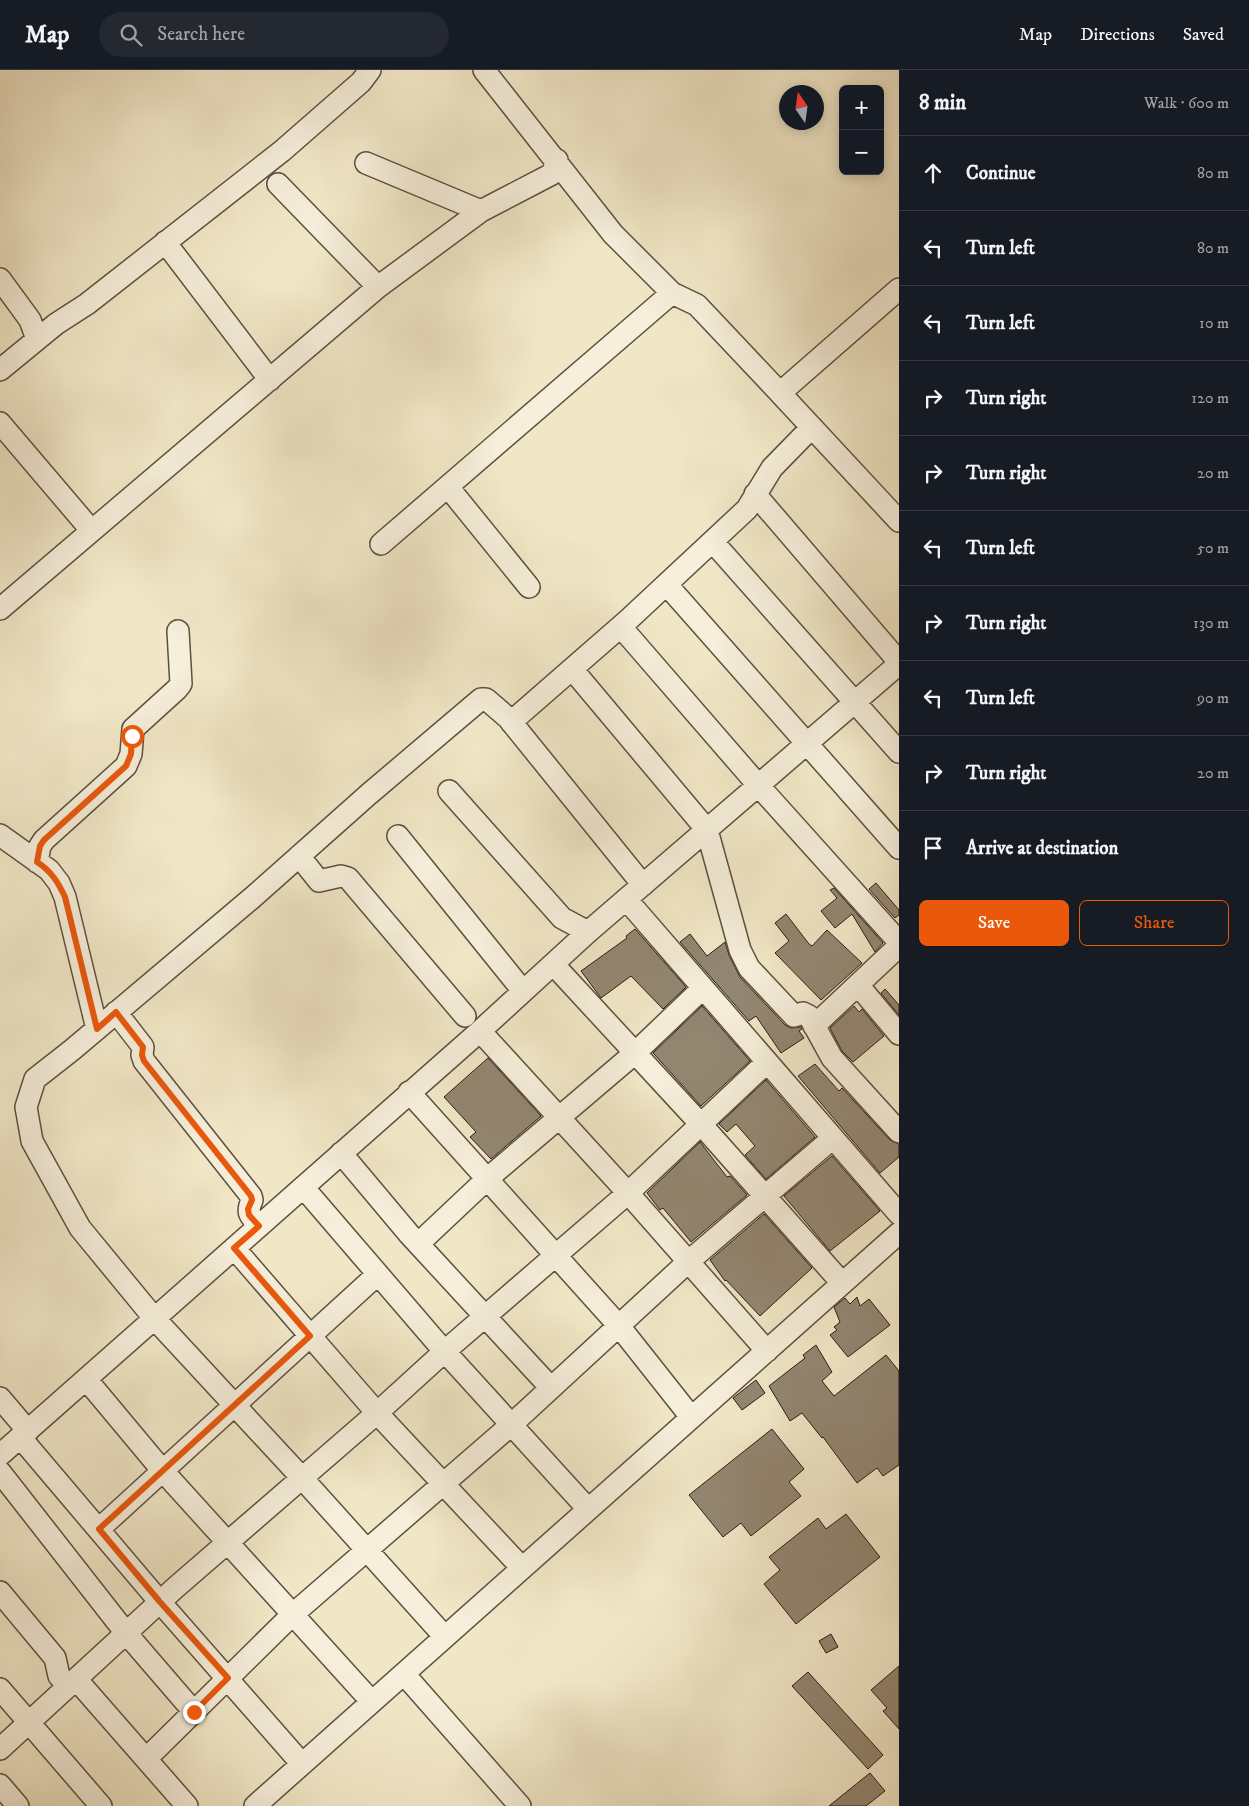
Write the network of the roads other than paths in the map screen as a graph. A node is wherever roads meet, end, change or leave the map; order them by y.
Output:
1 (370, 70) edge
2 (484, 70) edge
3 (557, 160) junction
4 (366, 163) dead end
5 (278, 184) dead end
6 (481, 211) junction
7 (165, 242) junction
8 (0, 279) edge
9 (378, 287) junction
10 (899, 289) edge
11 (672, 293) junction
12 (34, 330) junction
13 (0, 370) edge
14 (270, 380) junction
15 (780, 392) junction
16 (0, 423) edge
17 (812, 427) junction
18 (448, 487) junction
19 (755, 494) junction
20 (899, 521) edge
21 (91, 530) junction
22 (713, 542) junction
23 (381, 544) dead end
24 (667, 584) junction
25 (529, 587) dead end
26 (0, 609) edge
27 (621, 627) junction
28 (178, 631) dead end
29 (899, 663) edge
30 (572, 669) junction
31 (854, 703) junction
32 (511, 722) junction
33 (808, 743) junction
34 (899, 752) edge
35 (758, 785) junction
36 (449, 791) dead end
37 (707, 830) junction
38 (0, 835) edge
39 (398, 836) dead end
40 (899, 848) edge
41 (299, 856) junction
42 (37, 862) junction
43 (643, 885) junction
44 (626, 899) junction
45 (588, 932) junction
46 (899, 944) edge
47 (553, 964) junction
48 (858, 985) junction
49 (703, 988) junction
50 (523, 991) junction
51 (116, 1012) junction
52 (472, 1024) junction
53 (814, 1026) junction
54 (97, 1029) junction
55 (899, 1034) edge
56 (635, 1053) junction
57 (767, 1062) junction
58 (409, 1092) junction
59 (559, 1117) junction
60 (700, 1124) junction
61 (899, 1132) edge
62 (833, 1138) junction
63 (341, 1153) junction
64 (487, 1179) junction
65 (303, 1186) junction
66 (628, 1193) junction
67 (766, 1196) junction
68 (899, 1214) edge
69 (259, 1226) junction
70 (899, 1233) edge
71 (418, 1244) junction
72 (234, 1248) junction
73 (556, 1256) junction
74 (689, 1262) junction
75 (378, 1274) junction
76 (842, 1283) junction
77 (486, 1316) junction
78 (154, 1318) junction
79 (619, 1326) junction
80 (310, 1336) junction
81 (445, 1351) junction
82 (767, 1351) junction
83 (86, 1379) junction
84 (551, 1388) junction
85 (0, 1398) edge
86 (235, 1406) junction
87 (377, 1413) junction
88 (691, 1417) junction
89 (511, 1424) junction
90 (24, 1434) junction
91 (0, 1455) edge
92 (162, 1470) junction
93 (0, 1472) edge
94 (302, 1478) junction
95 (443, 1484) junction
96 (588, 1509) junction
97 (99, 1529) junction
98 (227, 1543) junction
99 (366, 1550) junction
100 (522, 1568) junction
101 (0, 1592) edge
102 (160, 1602) junction
103 (292, 1615) junction
104 (126, 1633) junction
105 (444, 1637) junction
106 (404, 1674) junction
107 (228, 1678) junction
108 (72, 1683) junction
109 (0, 1688) edge
110 (372, 1702) junction
111 (194, 1712) junction
112 (30, 1722) junction
113 (0, 1749) edge
114 (146, 1759) junction
115 (302, 1764) junction
116 (0, 1785) edge
117 (18, 1806) edge
118 (101, 1806) edge
119 (188, 1806) edge
120 (256, 1806) edge
121 (520, 1806) edge

1 - 7 street
2 - 3 street
3 - 6 street
3 - 11 street
4 - 6 street
5 - 9 street
6 - 9 street
7 - 12 street
7 - 14 street
8 - 12 street
9 - 14 street
10 - 15 street
11 - 15 street
11 - 18 street
12 - 13 street
14 - 21 street
15 - 17 street
16 - 21 street
17 - 19 street
17 - 20 street
18 - 23 street
18 - 25 street
19 - 22 street
19 - 29 street
21 - 26 street
22 - 24 street
22 - 31 street
24 - 27 street
24 - 33 street
27 - 30 street
27 - 35 street
28 - 42 street
29 - 31 street
30 - 32 street
30 - 37 street
31 - 33 street
31 - 34 street
32 - 41 street
32 - 43 street
33 - 35 street
33 - 40 street
35 - 37 street
35 - 46 street
36 - 45 street
37 - 43 street
37 - 53 street
38 - 42 street
39 - 50 street
41 - 51 street
41 - 52 street
42 - 54 street
43 - 44 street
44 - 45 street
44 - 49 street
45 - 47 street
46 - 48 street
47 - 50 street
47 - 56 street
48 - 53 street
48 - 55 street
49 - 56 street
49 - 57 street
50 - 52 street
51 - 54 street
51 - 69 street
52 - 58 street
52 - 59 street
53 - 61 street
54 - 78 street
56 - 59 street
56 - 60 street
57 - 60 street
57 - 62 street
58 - 63 street
58 - 64 street
59 - 64 street
59 - 66 street
60 - 66 street
60 - 67 street
62 - 67 street
62 - 68 street
63 - 65 street
63 - 71 street
64 - 71 street
64 - 73 street
65 - 69 street
65 - 75 street
66 - 73 street
66 - 74 street
67 - 74 street
67 - 76 street
69 - 72 street
70 - 76 street
71 - 77 street
72 - 78 street
72 - 80 street
73 - 77 street
73 - 79 street
74 - 79 street
74 - 82 street
75 - 80 street
75 - 81 street
76 - 82 street
77 - 81 street
77 - 84 street
78 - 83 street
78 - 86 street
79 - 84 street
79 - 88 street
80 - 86 street
80 - 87 street
81 - 87 street
81 - 89 street
82 - 88 street
83 - 90 street
83 - 92 street
84 - 89 street
85 - 90 street
86 - 92 street
86 - 94 street
87 - 94 street
87 - 95 street
88 - 96 street
89 - 95 street
89 - 96 street
90 - 91 street
90 - 97 street
92 - 97 street
92 - 98 street
93 - 104 street
94 - 98 street
94 - 99 street
95 - 99 street
95 - 100 street
96 - 100 street
97 - 102 street
98 - 102 street
98 - 103 street
99 - 103 street
99 - 105 street
100 - 105 street
101 - 108 street
102 - 104 street
102 - 107 street
103 - 107 street
103 - 110 street
104 - 108 street
104 - 111 street
105 - 106 street
106 - 110 street
106 - 121 street
107 - 111 street
107 - 115 street
108 - 112 street
108 - 114 street
109 - 112 street
110 - 115 street
111 - 114 street
112 - 113 street
112 - 118 street
114 - 119 street
115 - 120 street
116 - 117 street

